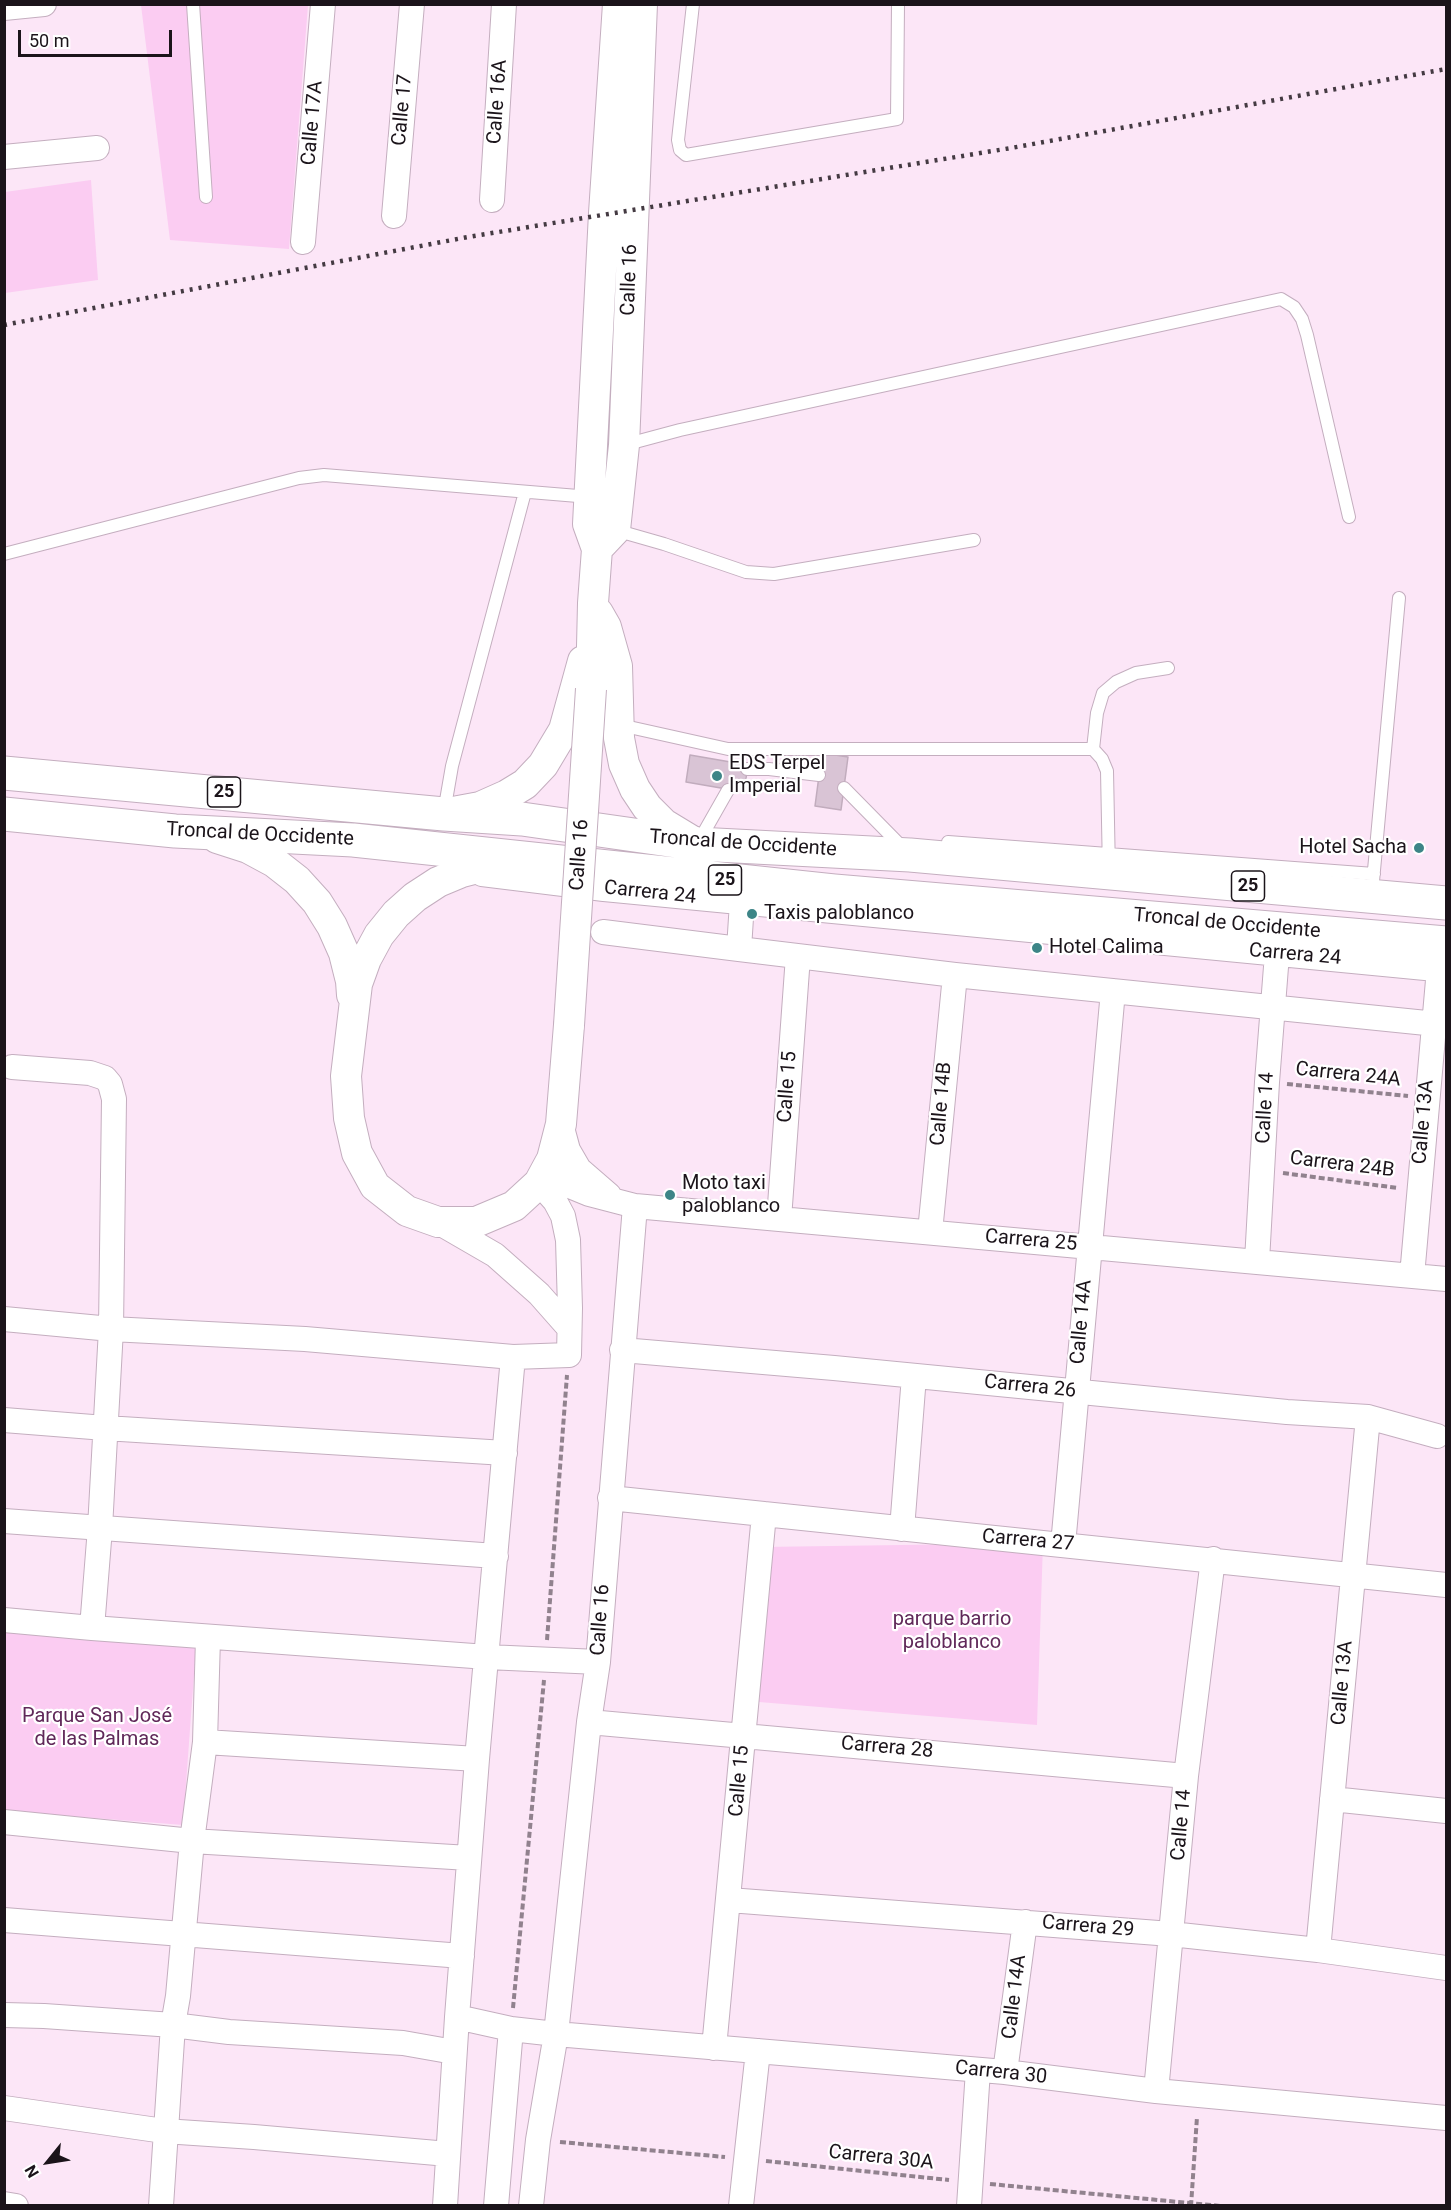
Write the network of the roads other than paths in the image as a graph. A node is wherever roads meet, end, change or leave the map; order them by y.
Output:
1 (44, 4) edge
2 (194, 4) edge
3 (323, 4) edge
4 (412, 4) edge
5 (504, 4) edge
6 (618, 4) edge
7 (642, 4) edge
8 (693, 4) edge
9 (898, 4) edge
10 (4, 8) edge
11 (97, 148) dead end
12 (4, 157) edge
13 (206, 197) dead end
14 (492, 200) dead end
15 (394, 216) dead end
16 (303, 242) dead end
17 (624, 445) junction
18 (525, 492) junction
19 (590, 497) junction
20 (1349, 517) dead end
21 (606, 540) junction
22 (974, 540) dead end
23 (4, 554) edge
24 (1399, 598) dead end
25 (593, 613) junction
26 (1168, 668) dead end
27 (619, 725) junction
28 (1093, 749) junction
29 (747, 769) dead end
30 (4, 773) edge
31 (819, 775) dead end
32 (844, 788) dead end
33 (728, 790) dead end
34 (4, 814) edge
35 (444, 814) junction
36 (175, 831) junction
37 (914, 843) junction
38 (697, 844) junction
39 (538, 860) junction
40 (1109, 864) junction
41 (462, 872) junction
42 (1372, 885) junction
43 (741, 902) junction
44 (1446, 903) edge
45 (603, 932) dead end
46 (739, 949) junction
47 (1277, 954) junction
48 (798, 956) junction
49 (1444, 961) edge
50 (954, 975) junction
51 (1113, 991) junction
52 (1273, 1009) junction
53 (354, 1010) junction
54 (1440, 1024) edge
55 (12, 1067) dead end
56 (561, 1124) junction
57 (545, 1171) junction
58 (625, 1203) junction
59 (778, 1219) junction
60 (438, 1222) junction
61 (930, 1232) junction
62 (1089, 1246) junction
63 (1257, 1262) junction
64 (1412, 1276) junction
65 (1446, 1279) edge
66 (4, 1319) edge
67 (569, 1328) junction
68 (111, 1329) junction
69 (622, 1350) junction
70 (513, 1357) junction
71 (914, 1376) junction
72 (1076, 1392) junction
73 (1368, 1417) junction
74 (4, 1420) edge
75 (105, 1428) junction
76 (1437, 1436) dead end
77 (505, 1453) junction
78 (610, 1498) junction
79 (764, 1514) junction
80 (4, 1521) edge
81 (100, 1528) junction
82 (902, 1529) junction
83 (1063, 1545) junction
84 (496, 1556) junction
85 (1213, 1559) junction
86 (1353, 1574) junction
87 (1446, 1585) edge
88 (4, 1620) edge
89 (92, 1628) junction
90 (208, 1638) junction
91 (487, 1657) junction
92 (598, 1662) junction
93 (589, 1722) junction
94 (744, 1735) junction
95 (205, 1742) junction
96 (477, 1759) junction
97 (1186, 1776) junction
98 (1332, 1799) junction
99 (1446, 1811) edge
100 (4, 1822) edge
101 (192, 1841) junction
102 (470, 1858) junction
103 (729, 1900) junction
104 (4, 1920) edge
105 (1024, 1922) junction
106 (1171, 1934) junction
107 (184, 1935) junction
108 (1318, 1950) junction
109 (462, 1956) junction
110 (1446, 1968) edge
111 (4, 2015) edge
112 (457, 2017) junction
113 (173, 2025) junction
114 (511, 2029) junction
115 (556, 2034) junction
116 (714, 2048) junction
117 (758, 2051) junction
118 (454, 2052) junction
119 (978, 2070) junction
120 (1005, 2072) junction
121 (1156, 2091) junction
122 (4, 2108) edge
123 (1446, 2118) edge
124 (164, 2131) junction
125 (448, 2154) junction
126 (970, 2194) edge
127 (4, 2204) edge
128 (16, 2205) edge
129 (161, 2205) edge
130 (445, 2205) edge
131 (496, 2205) edge
132 (531, 2205) edge
133 (741, 2205) edge

1 - 10 street
2 - 13 lane
3 - 16 street, Calle 17A
4 - 15 street, Calle 17
5 - 14 street, Calle 16A
6 - 19 street, Calle 16
7 - 17 street, Calle 16
8 - 9 lane
11 - 12 street
17 - 20 lane
17 - 21 street, Calle 16
18 - 19 lane
18 - 23 lane
18 - 35 lane
19 - 21 street, Calle 16
21 - 22 lane
21 - 25 street, Calle 16
24 - 42 lane
25 - 27 street
25 - 35 street
25 - 56 street, Calle 16, bridge
26 - 28 lane
27 - 28 lane
27 - 38 street
28 - 40 lane
29 - 31 lane
30 - 35 highway, Troncal de Occidente / 25
32 - 37 lane
33 - 38 lane
34 - 36 highway, Troncal de Occidente / 25
35 - 38 highway, Troncal de Occidente / 25
36 - 39 highway, Troncal de Occidente / 25
36 - 53 street
37 - 38 highway, Troncal de Occidente / 25
37 - 40 highway, Troncal de Occidente / 25
39 - 41 street
39 - 49 highway, Troncal de Occidente / 25
40 - 42 highway, Troncal de Occidente / 25
41 - 43 street, Carrera 24
41 - 53 street
42 - 44 highway, Troncal de Occidente / 25
43 - 46 street
43 - 47 street, Carrera 24
45 - 46 street
46 - 48 street
47 - 49 street, Carrera 24
47 - 52 street, Calle 14
48 - 50 street
48 - 59 street, Calle 15
49 - 54 street, Calle 13A
50 - 51 street
50 - 61 street, Calle 14B
51 - 52 street
51 - 62 street, Calle 14A
52 - 54 street
52 - 63 street, Calle 14
53 - 60 street
54 - 64 street, Calle 13A
55 - 68 street
56 - 57 street, Calle 16
56 - 58 street
57 - 58 street, Carrera 25
57 - 60 street
57 - 67 street
58 - 59 street, Carrera 25
58 - 69 street, Calle 16
59 - 61 street, Carrera 25
60 - 67 street
61 - 62 street, Carrera 25
62 - 63 street, Carrera 25
62 - 72 street, Calle 14A
63 - 64 street, Carrera 25
64 - 65 street, Carrera 25
66 - 68 street
67 - 70 street
68 - 70 street
68 - 75 street
69 - 71 street, Carrera 26
69 - 78 street, Calle 16
70 - 77 street
71 - 72 street, Carrera 26
71 - 82 street
72 - 73 street, Carrera 26
72 - 83 street, Calle 14A
73 - 76 street, Carrera 26
73 - 86 street, Calle 13A
74 - 75 street
75 - 77 street
75 - 81 street
77 - 84 street
78 - 79 street, Carrera 27
78 - 92 street, Calle 16
79 - 82 street, Carrera 27
79 - 94 street, Calle 15
80 - 81 street
81 - 84 street
81 - 89 street
82 - 83 street, Carrera 27
83 - 85 street, Carrera 27
84 - 91 street
85 - 86 street, Carrera 27
85 - 97 street, Calle 14
86 - 87 street, Carrera 27
86 - 98 street, Calle 13A
88 - 89 street
89 - 90 street
90 - 91 street
90 - 95 street
91 - 92 street
91 - 96 street
92 - 93 street, Calle 16
93 - 94 street, Carrera 28
93 - 115 street, Calle 16
94 - 97 street, Carrera 28
94 - 103 street, Calle 15
95 - 96 street
95 - 101 street
96 - 102 street
97 - 106 street, Calle 14
98 - 99 street
98 - 108 street, Calle 13A
100 - 101 street
101 - 102 street
101 - 107 street
102 - 109 street
103 - 105 street, Carrera 29
103 - 116 street, Calle 15
104 - 107 street
105 - 106 street, Carrera 29
105 - 120 street, Calle 14A
106 - 108 street, Carrera 29
106 - 121 street, Calle 14
107 - 109 street
107 - 113 street
108 - 110 street, Carrera 29
109 - 112 street
111 - 113 street
112 - 114 street, Carrera 30
112 - 118 street
113 - 118 street
113 - 124 street
114 - 115 street, Carrera 30
114 - 131 street
115 - 116 street, Carrera 30
115 - 132 street, Calle 16
116 - 117 street, Carrera 30
117 - 119 street, Carrera 30
117 - 133 street
118 - 125 street
119 - 120 street, Carrera 30
119 - 126 street
120 - 121 street, Carrera 30
121 - 123 street, Carrera 30
122 - 124 street
124 - 125 street
124 - 129 street
125 - 130 street
127 - 128 street

